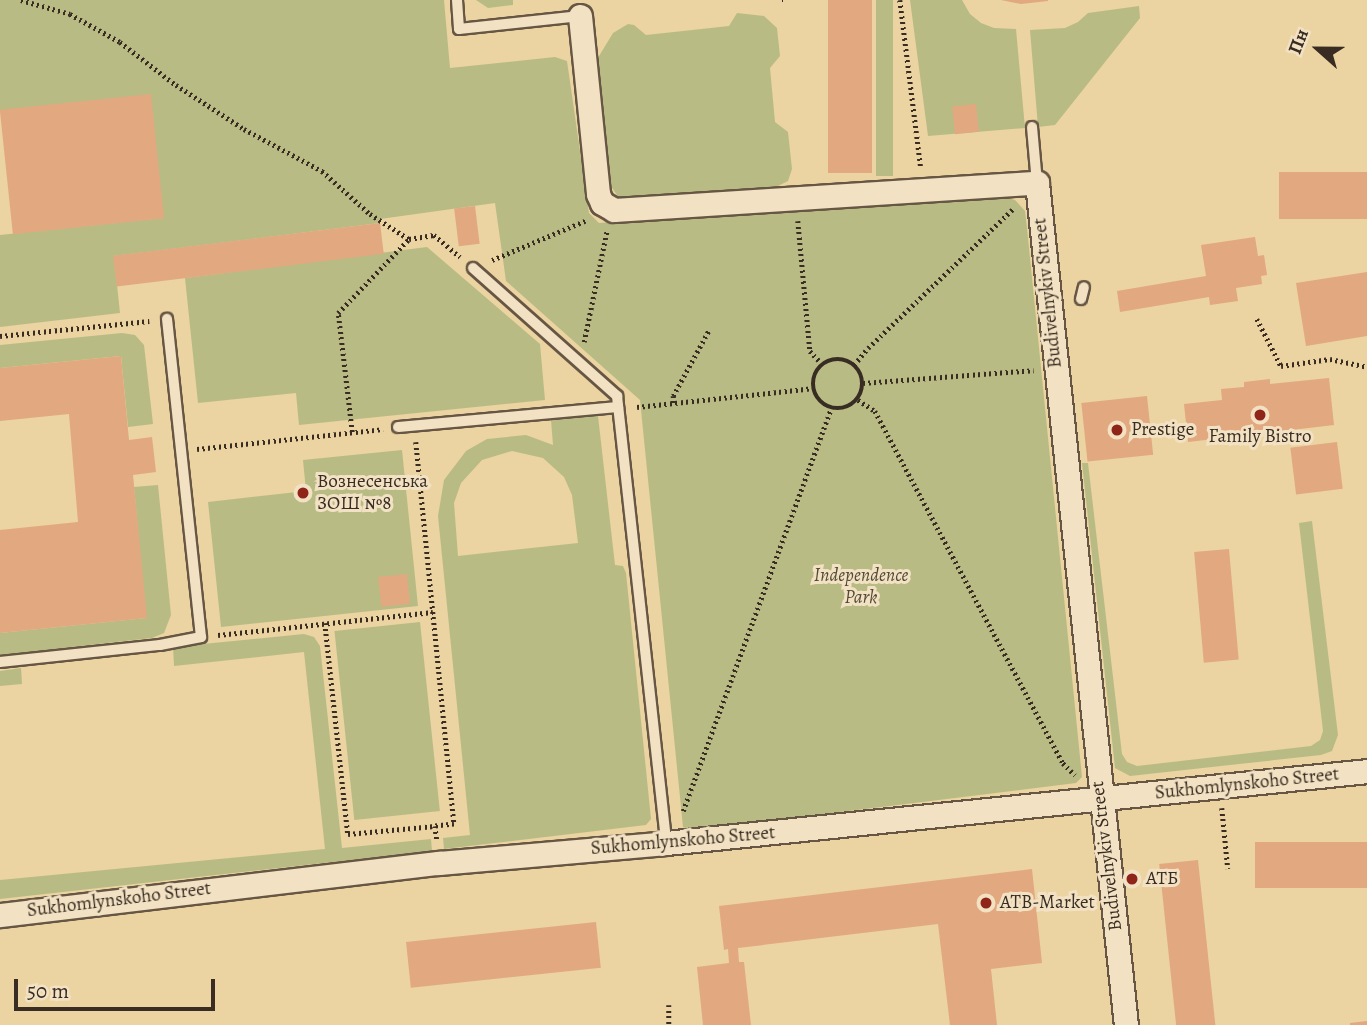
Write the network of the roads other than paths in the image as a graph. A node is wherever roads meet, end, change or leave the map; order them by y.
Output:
1 (457, 0) edge
2 (580, 16) joint
3 (1032, 127) dead end
4 (1037, 183) junction
5 (473, 268) road end
6 (1084, 287) dead end
7 (1081, 299) dead end
8 (167, 319) road end
9 (618, 407) junction
10 (398, 427) road end
11 (0, 662) edge
12 (1367, 771) edge
13 (1100, 799) junction
14 (666, 843) junction
15 (0, 915) edge
16 (1126, 1025) edge

1 - 2 lane
2 - 4 street
3 - 4 lane
4 - 13 street, Budivelnykiv Street
5 - 9 lane
6 - 7 lane
8 - 11 lane
9 - 10 lane
9 - 14 lane
12 - 13 street, Sukhomlynskoho Street
13 - 14 street, Sukhomlynskoho Street
13 - 16 street, Budivelnykiv Street
14 - 15 street, Sukhomlynskoho Street

